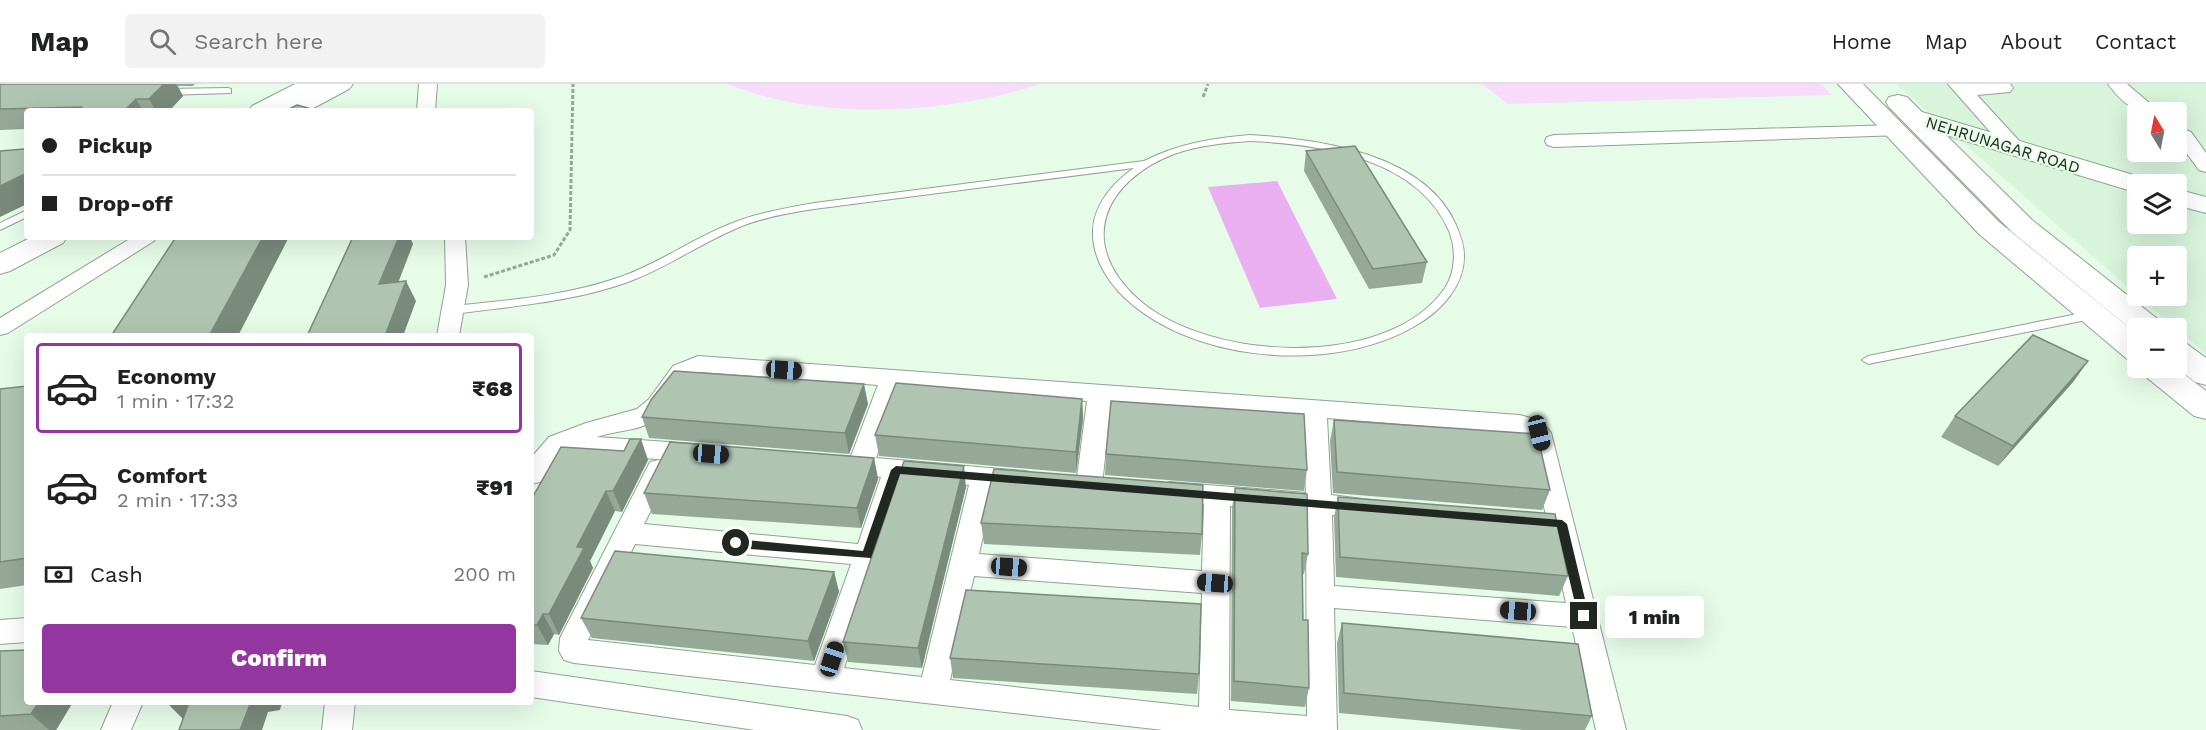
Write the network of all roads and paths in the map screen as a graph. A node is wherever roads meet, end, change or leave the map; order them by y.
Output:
1 (313, 84) edge
2 (341, 84) edge
3 (428, 84) edge
4 (573, 84) edge
5 (1208, 84) edge
6 (1850, 84) edge
7 (2000, 84) edge
8 (2117, 84) edge
9 (1960, 87) edge
10 (228, 91) dead end
11 (156, 92) edge
12 (1875, 94) edge
13 (1203, 97) dead end
14 (2137, 102) edge
15 (267, 108) edge
16 (296, 108) edge
17 (426, 108) edge
18 (1904, 124) junction
19 (2187, 140) edge
20 (1554, 141) dead end
21 (2015, 148) junction
22 (1147, 163) junction
23 (2206, 165) edge
24 (2127, 182) edge
25 (2187, 199) edge
26 (2206, 205) edge
27 (24, 215) edge
28 (0, 227) edge
29 (24, 234) edge
30 (47, 240) edge
31 (142, 240) edge
32 (455, 240) edge
33 (0, 246) edge
34 (0, 265) edge
35 (457, 285) junction
36 (454, 310) junction
37 (2092, 315) junction
38 (2137, 318) edge
39 (0, 328) edge
40 (449, 333) edge
41 (2127, 343) edge
42 (2187, 359) edge
43 (1868, 360) dead end
44 (2206, 374) edge
45 (892, 378) junction
46 (2168, 378) edge
47 (1100, 393) junction
48 (2206, 408) edge
49 (1314, 409) junction
50 (558, 443) junction
51 (668, 451) junction
52 (724, 456) edge
53 (826, 464) edge
54 (860, 467) junction
55 (896, 470) junction
56 (534, 471) edge
57 (984, 477) junction
58 (1147, 490) edge
59 (1217, 495) junction
60 (1319, 504) junction
61 (1388, 510) edge
62 (627, 534) junction
63 (867, 555) junction
64 (963, 564) junction
65 (1215, 583) junction
66 (1320, 596) junction
67 (1584, 616) junction
68 (24, 630) edge
69 (0, 632) edge
70 (825, 680) junction
71 (534, 684) edge
72 (933, 692) junction
73 (127, 705) edge
74 (340, 705) edge
75 (1214, 722) junction
76 (116, 730) edge
77 (337, 730) edge
78 (848, 730) edge
79 (1313, 730) edge
80 (1322, 730) edge
81 (1611, 730) edge

1 - 15 street
2 - 16 street
3 - 17 street
4 - 35 path
5 - 13 path
6 - 12 street
7 - 9 street
8 - 14 street
9 - 21 street
10 - 11 lane
12 - 18 street
18 - 20 street
18 - 21 street, NEHRUNAGAR ROAD
18 - 37 street
18 - 38 street
19 - 23 street
21 - 24 street, NEHRUNAGAR ROAD
22 - 22 lane
22 - 36 lane
25 - 26 street
27 - 28 lane
29 - 33 street
30 - 34 street
31 - 39 street
32 - 35 street
35 - 36 street
36 - 40 street
37 - 41 street
37 - 43 lane
42 - 44 street
45 - 47 street
45 - 50 street
45 - 54 street
46 - 48 street
47 - 49 street
47 - 57 street
49 - 60 street
49 - 67 street
50 - 51 street
50 - 56 street
51 - 52 street
51 - 62 street
53 - 54 street
54 - 55 street
55 - 57 street
55 - 63 street
57 - 64 street
58 - 59 street
59 - 60 street
59 - 65 street
60 - 61 street
60 - 66 street
62 - 63 street
62 - 70 street
63 - 70 street
64 - 65 street
64 - 72 street
65 - 75 street
66 - 67 street
66 - 80 street
67 - 81 street
68 - 69 street
70 - 72 street
71 - 78 street
72 - 75 street
73 - 76 street
74 - 77 street
75 - 79 street

